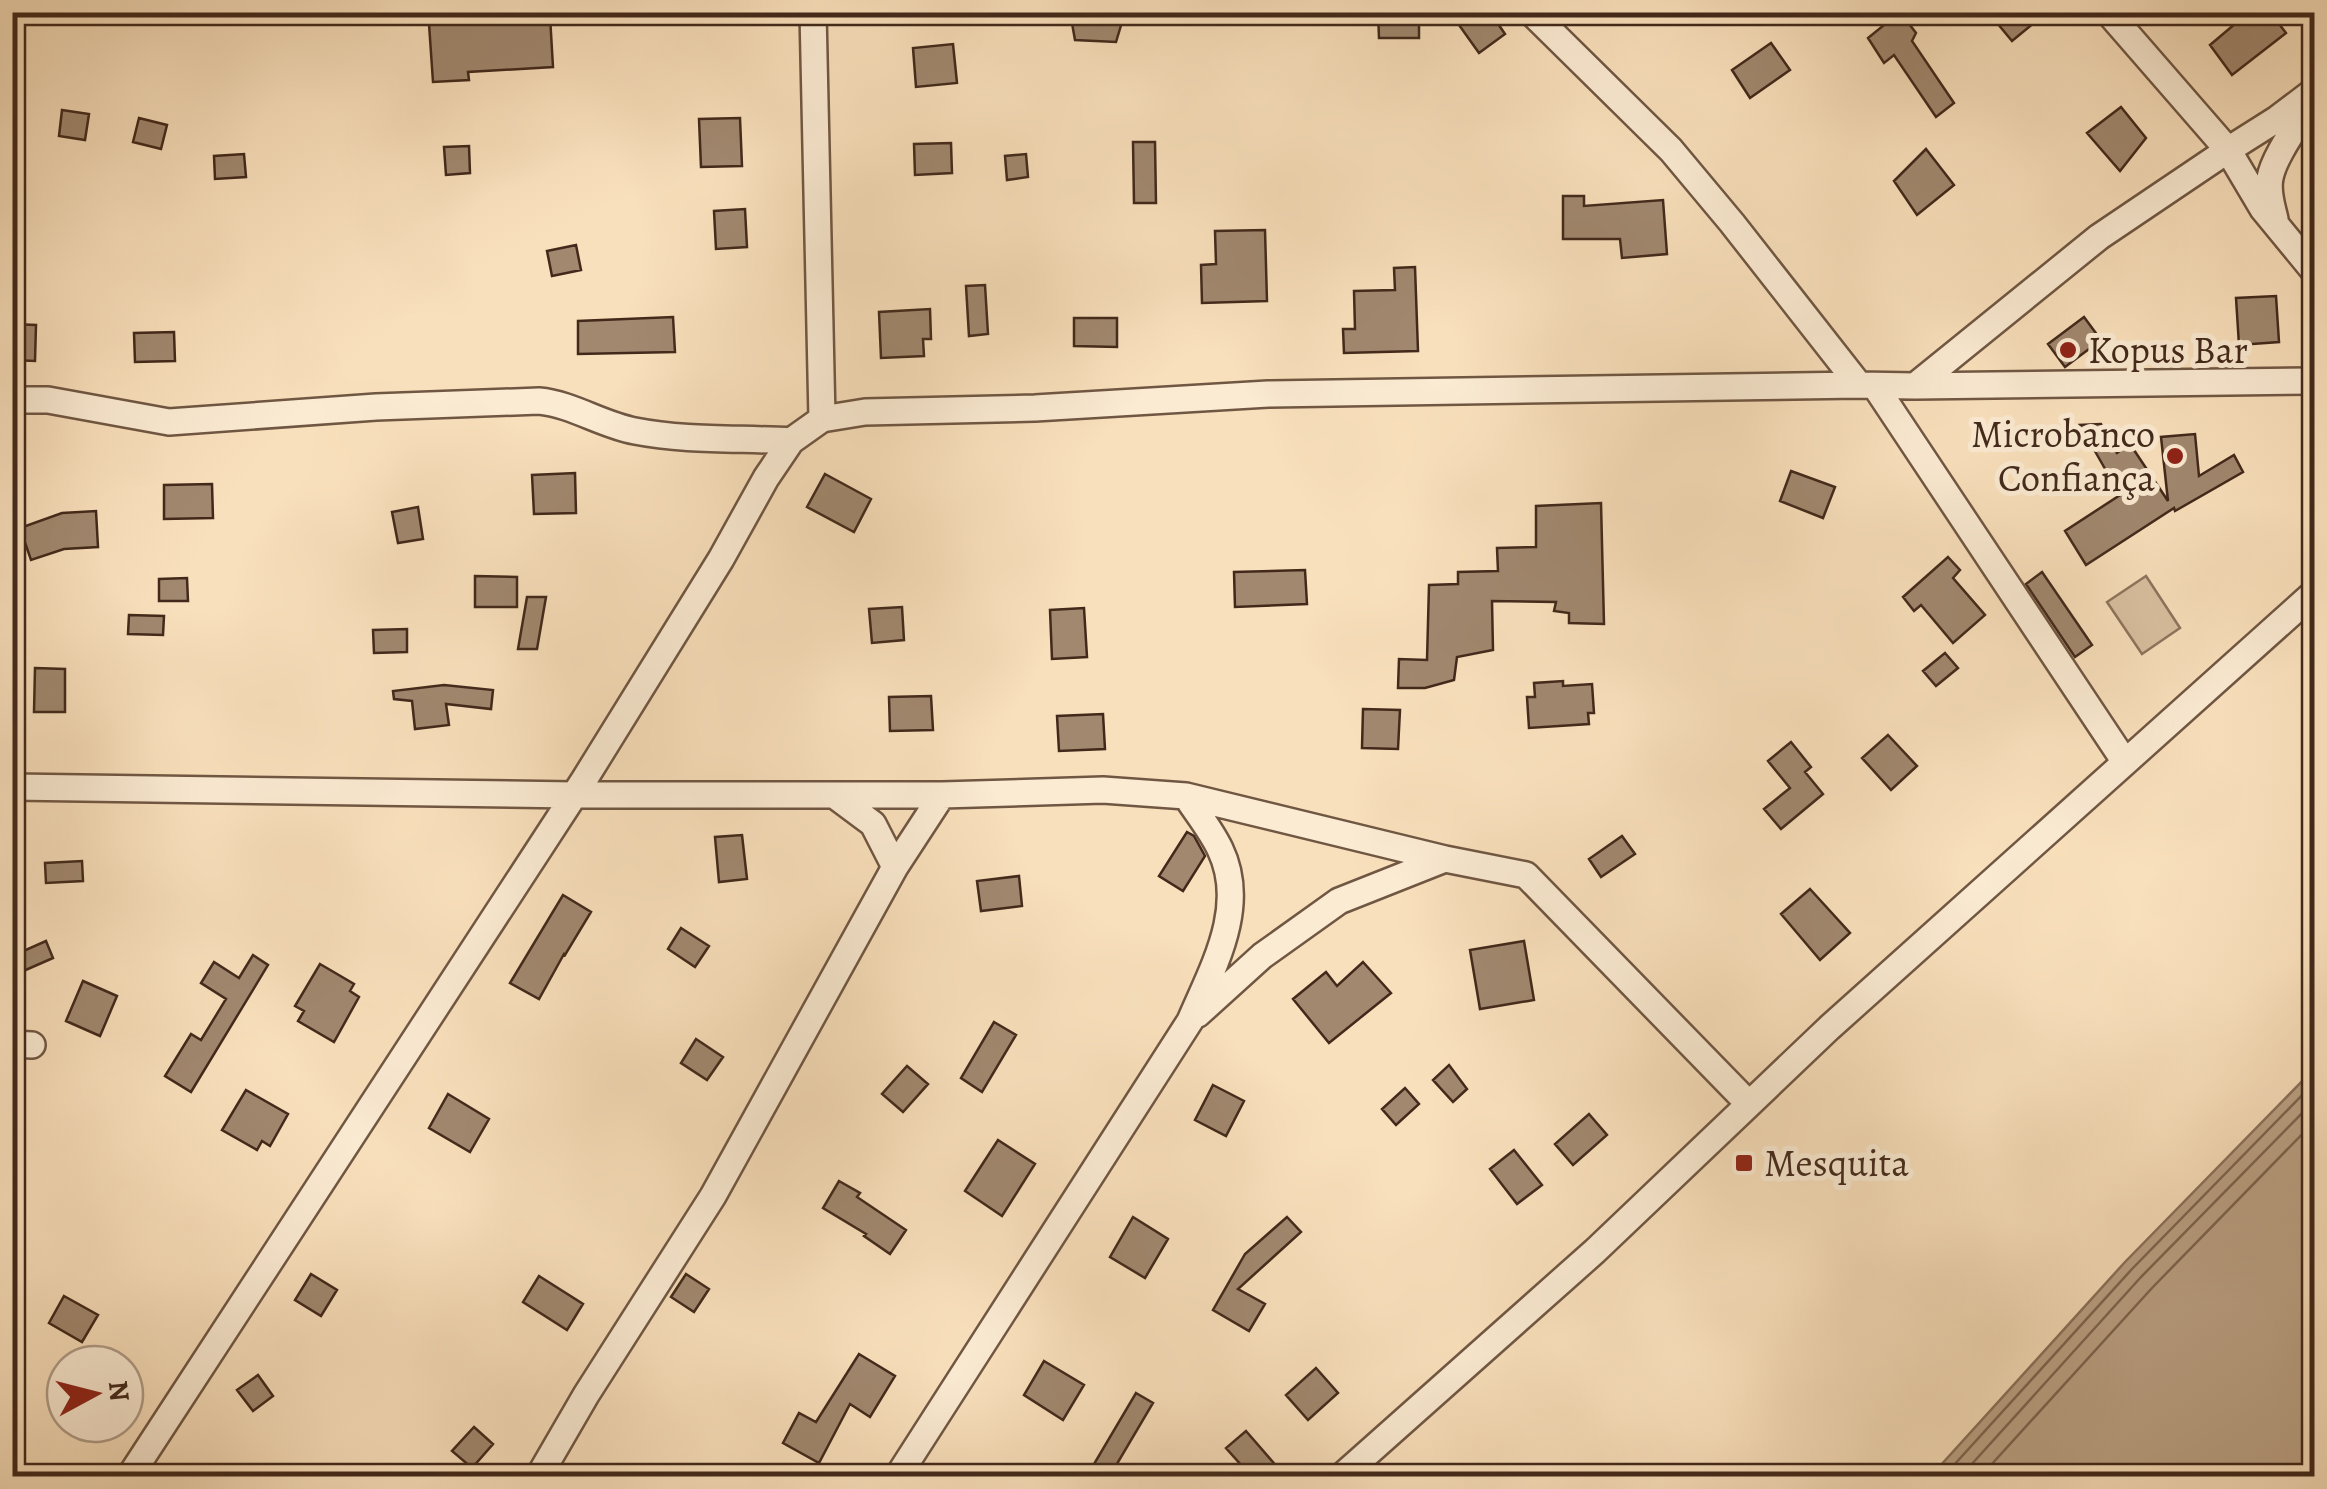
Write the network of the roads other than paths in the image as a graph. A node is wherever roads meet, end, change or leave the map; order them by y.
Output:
1 (813, 12) edge
2 (1531, 12) edge
3 (1556, 12) edge
4 (2108, 12) edge
5 (1572, 52) junction
6 (2314, 94) edge
7 (2228, 150) junction
8 (2277, 226) junction
9 (2314, 271) edge
10 (2314, 381) edge
11 (1867, 386) junction
12 (1916, 386) junction
13 (12, 400) edge
14 (822, 419) junction
15 (791, 440) junction
16 (2314, 594) edge
17 (2126, 762) junction
18 (12, 787) edge
19 (574, 795) junction
20 (834, 795) junction
21 (942, 796) junction
22 (1186, 796) junction
23 (1445, 859) junction
24 (896, 867) junction
25 (1190, 1020) junction
26 (1749, 1104) junction
27 (130, 1476) edge
28 (539, 1476) edge
29 (898, 1476) edge
30 (1342, 1476) edge

1 - 14 street
2 - 5 street
3 - 5 street
4 - 7 street
5 - 11 street
6 - 7 street
6 - 8 street
7 - 8 street
7 - 12 street
8 - 9 street
10 - 12 street
11 - 12 street
11 - 14 street
11 - 17 street
13 - 15 street
14 - 15 street
15 - 19 street
16 - 17 street
17 - 26 street
18 - 19 street
19 - 20 street
19 - 27 street
20 - 21 street
20 - 24 street
21 - 22 street
21 - 24 street
22 - 23 street
22 - 25 street
23 - 25 street
23 - 26 street
24 - 28 street
25 - 29 street
26 - 30 street

